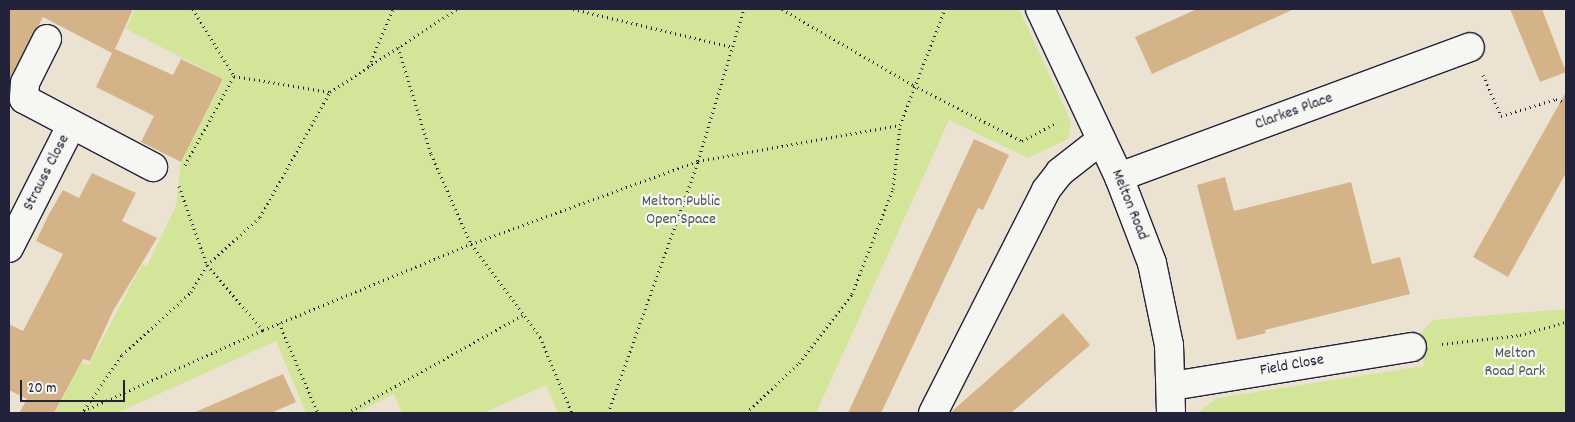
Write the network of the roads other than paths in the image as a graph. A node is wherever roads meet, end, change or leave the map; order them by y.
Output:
1 (1040, 9) edge
2 (47, 38) dead end
3 (1470, 47) road end
4 (71, 126) junction
5 (1101, 140) junction
6 (152, 167) road end
7 (1119, 177) junction
8 (9, 248) edge
9 (1412, 347) road end
10 (1172, 386) junction
11 (933, 413) edge
12 (1171, 413) edge

1 - 5 street, Melton Road
2 - 4 street, Strauss Close
3 - 7 street, Clarkes Place
4 - 6 street, Strauss Close
4 - 8 street, Strauss Close
5 - 7 street, Melton Road
5 - 11 street
7 - 10 street, Melton Road
9 - 10 street, Field Close
10 - 12 street, Melton Road

